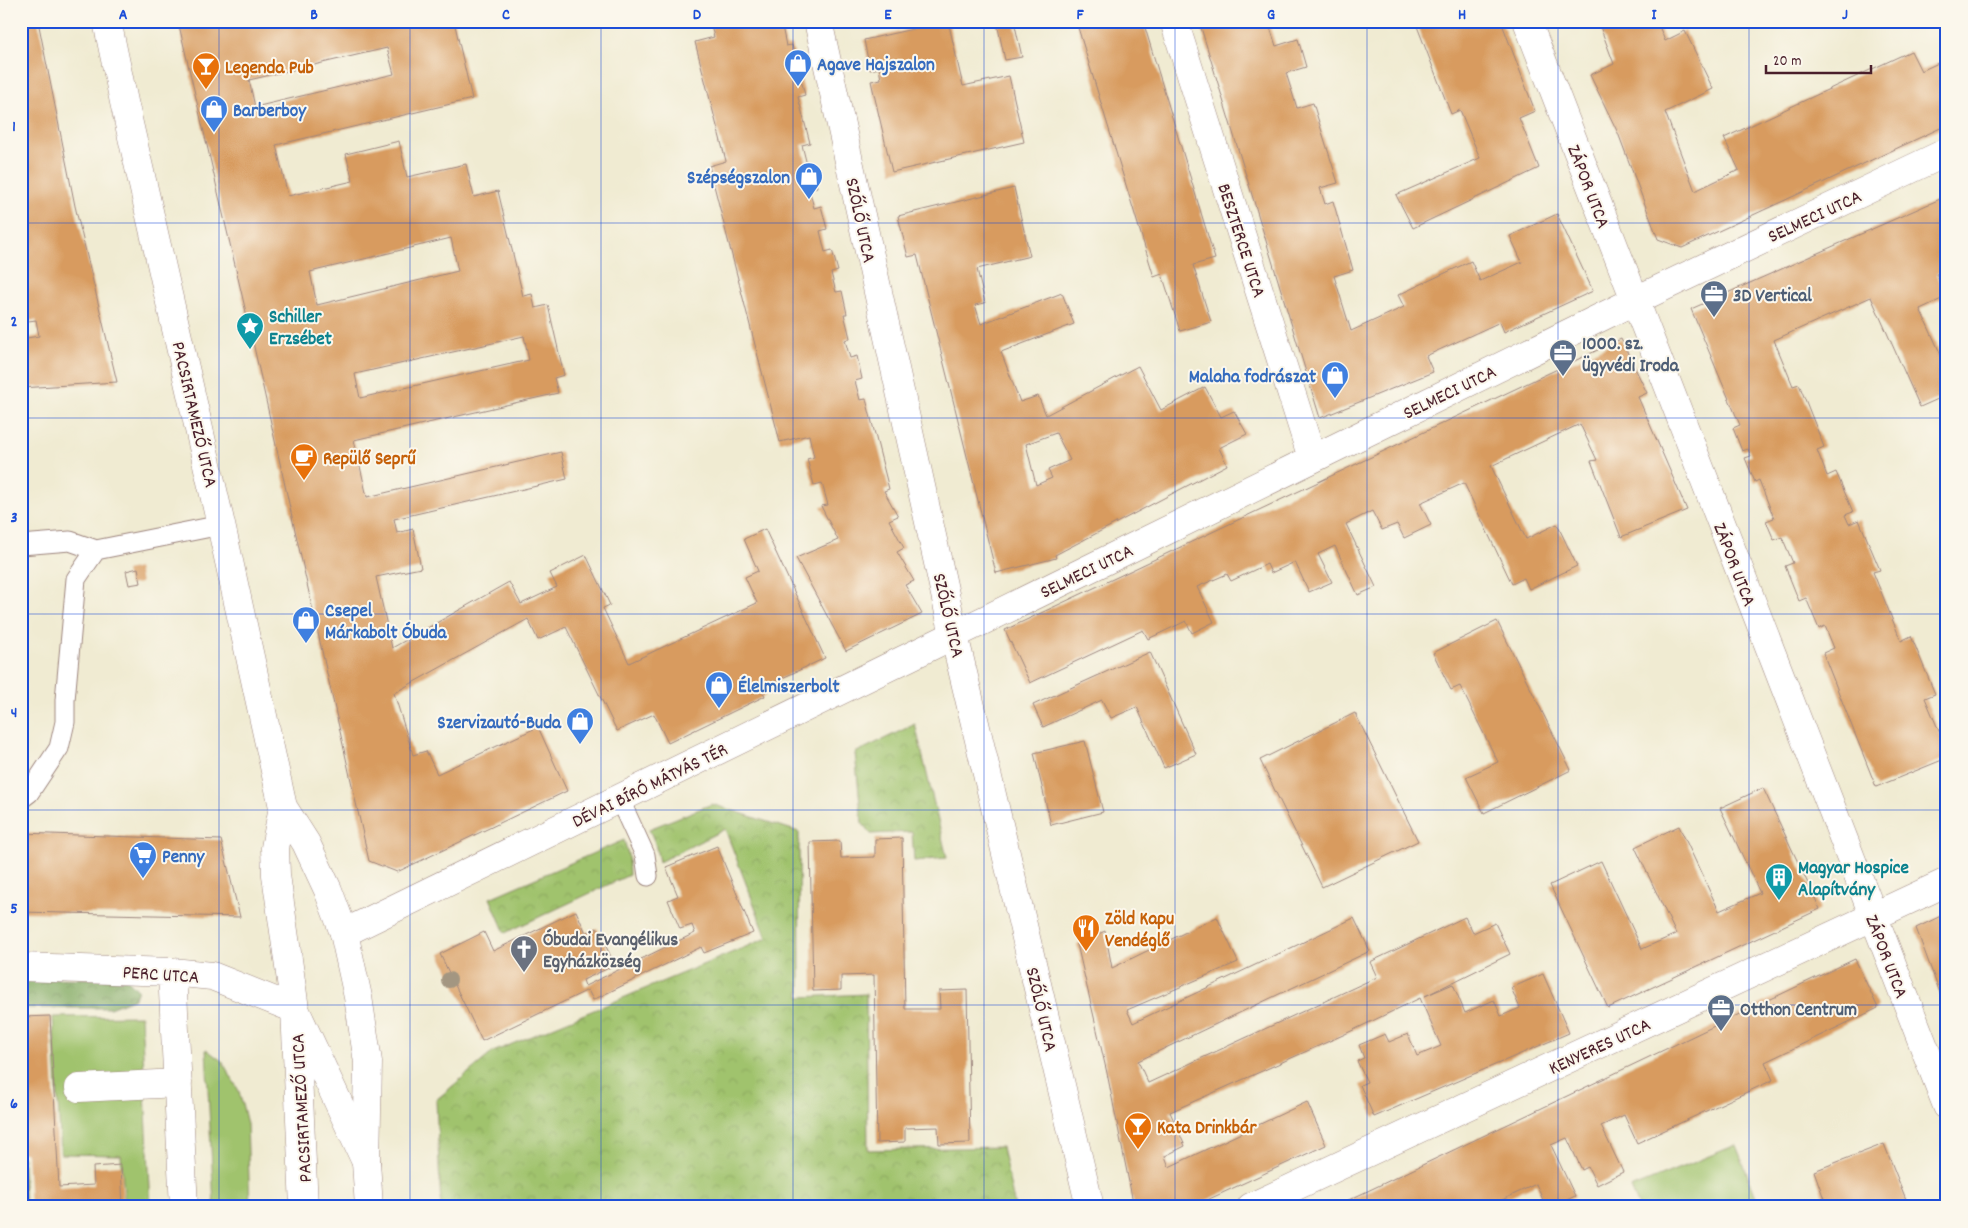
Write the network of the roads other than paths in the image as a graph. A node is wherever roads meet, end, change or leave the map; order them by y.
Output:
1 (107, 21) edge
2 (818, 21) edge
3 (1174, 21) edge
4 (1527, 21) edge
5 (1947, 152) edge
6 (1634, 301) junction
7 (1312, 458) junction
8 (221, 525) junction
9 (21, 545) edge
10 (96, 550) junction
11 (954, 635) junction
12 (618, 798) junction
13 (21, 799) edge
14 (283, 808) junction
15 (648, 876) dead end
16 (1947, 882) edge
17 (1872, 917) junction
18 (344, 933) junction
19 (21, 966) edge
20 (172, 972) junction
21 (295, 1009) junction
22 (178, 1083) junction
23 (79, 1088) dead end
24 (1947, 1106) edge
25 (366, 1162) junction
26 (184, 1207) edge
27 (304, 1207) edge
28 (369, 1207) edge
29 (1090, 1207) edge
30 (1251, 1207) edge

1 - 8 street, PACSIRTAMEZŐ UTCA
2 - 11 street, SZŐLŐ UTCA
3 - 7 street, BESZTERCE UTCA
4 - 6 street, ZÁPOR UTCA
5 - 6 street, SELMECI UTCA
6 - 7 street, SELMECI UTCA
6 - 17 street, ZÁPOR UTCA
7 - 11 street, SELMECI UTCA
8 - 10 lane
8 - 14 street, PACSIRTAMEZŐ UTCA
9 - 10 lane
10 - 13 lane
11 - 12 street, DÉVAI BÍRÓ MÁTYÁS TÉR
11 - 29 street, SZŐLŐ UTCA
12 - 15 lane
12 - 18 street, DÉVAI BÍRÓ MÁTYÁS TÉR
14 - 18 street, PACSIRTAMEZŐ UTCA
14 - 21 street, PACSIRTAMEZŐ UTCA
16 - 17 street, KENYERES UTCA
17 - 24 street, ZÁPOR UTCA
17 - 30 street, KENYERES UTCA
18 - 25 street, PACSIRTAMEZŐ UTCA
19 - 20 street, PERC UTCA
20 - 21 street, PERC UTCA
20 - 22 street
21 - 25 street, PACSIRTAMEZŐ UTCA
21 - 27 street, PACSIRTAMEZŐ UTCA
22 - 23 street
22 - 26 street
25 - 28 street, PACSIRTAMEZŐ UTCA

